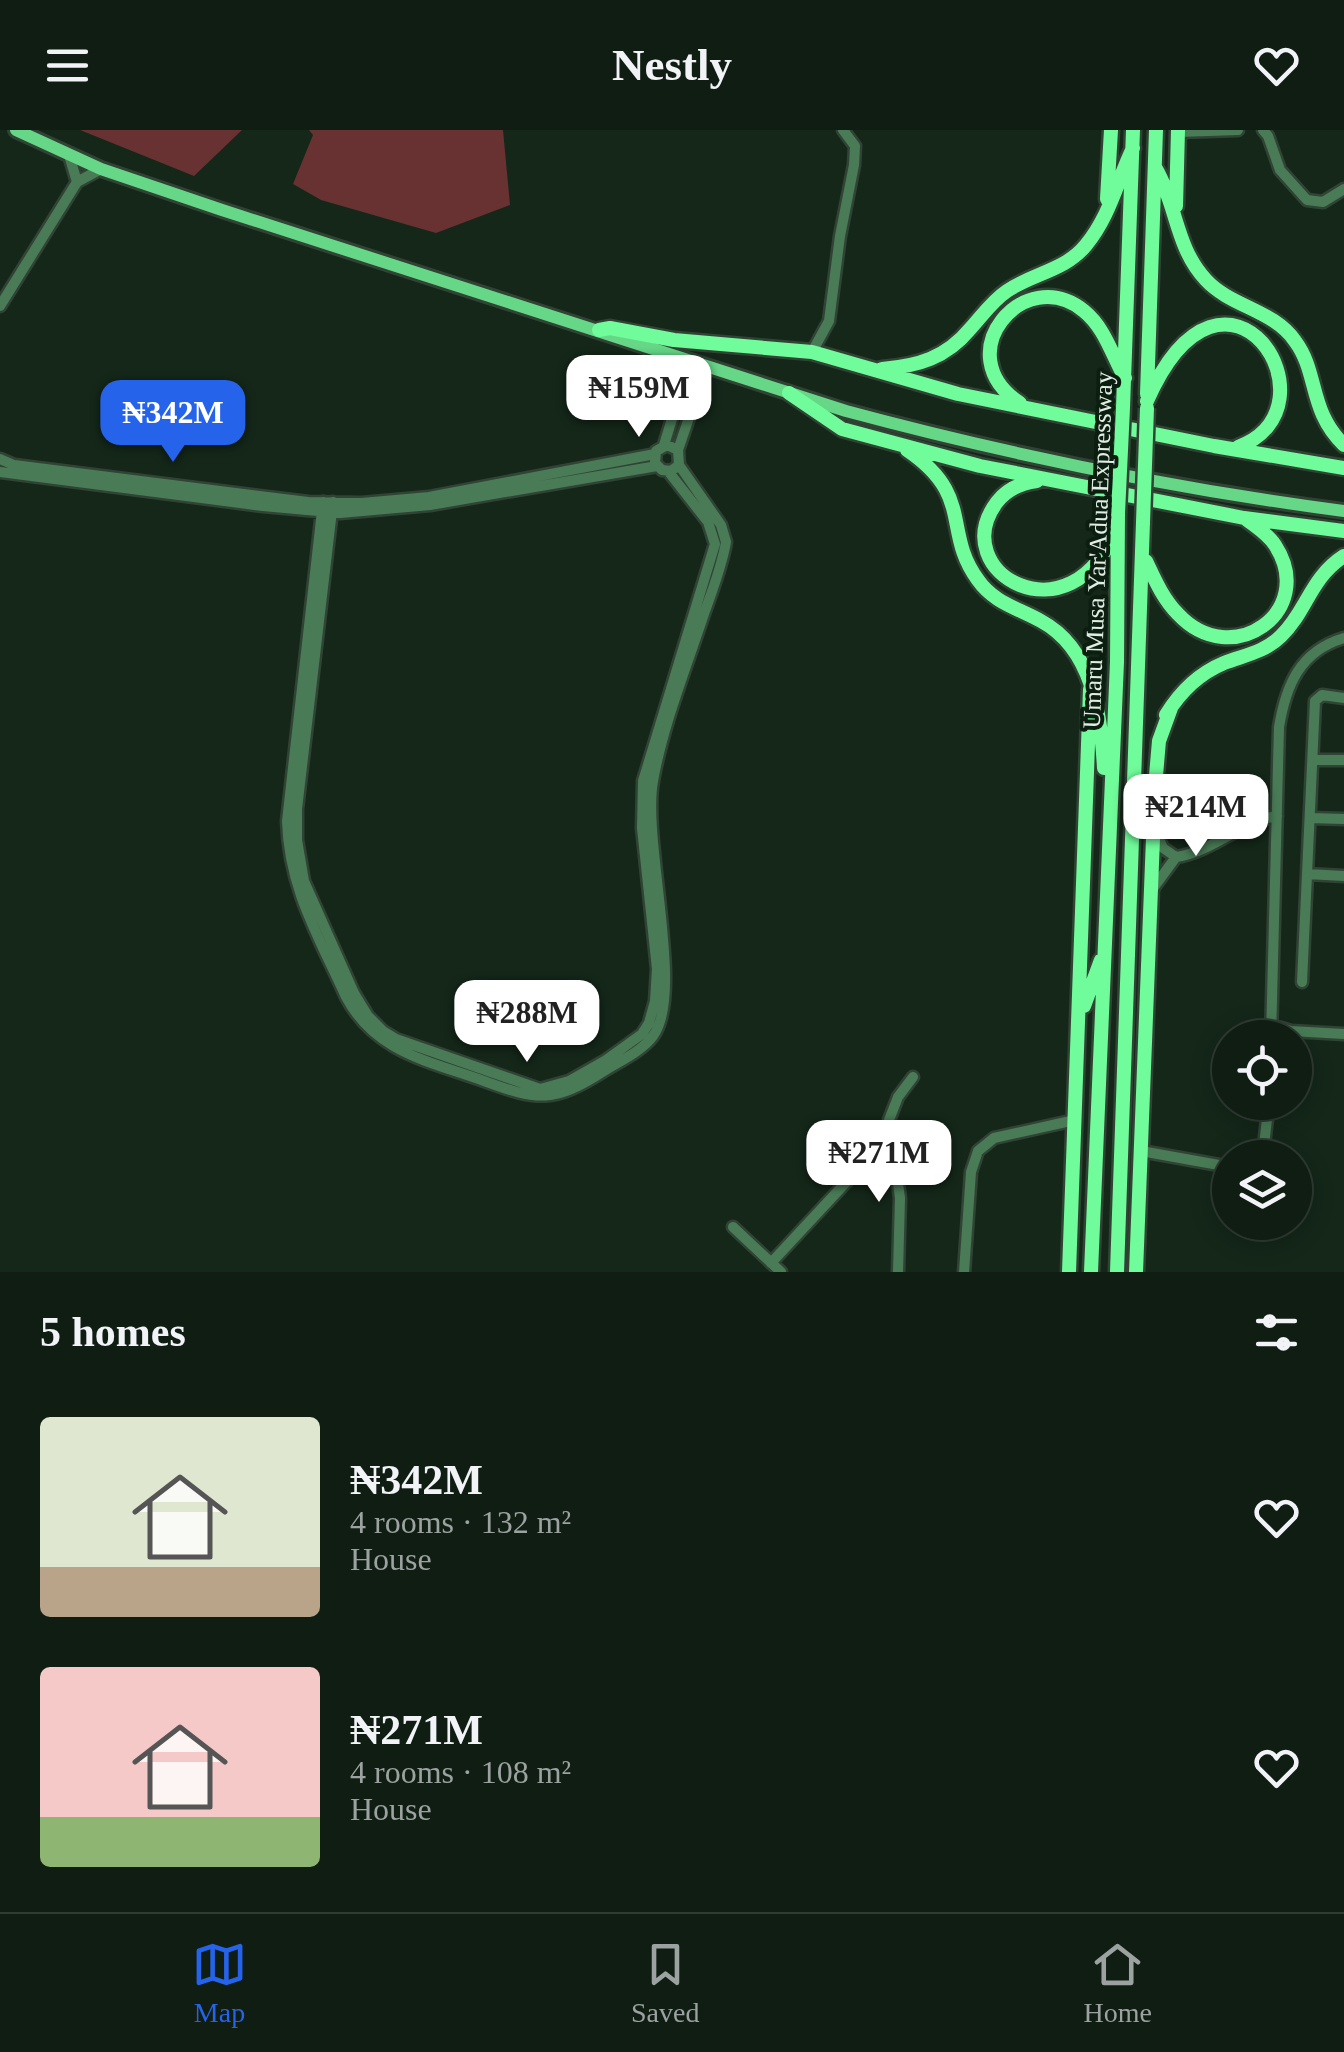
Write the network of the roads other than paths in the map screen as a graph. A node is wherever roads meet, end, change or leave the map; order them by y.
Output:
1 (16, 130) edge
2 (842, 130) edge
3 (1111, 130) edge
4 (1133, 130) edge
5 (1156, 130) edge
6 (1238, 130) edge
7 (1262, 130) edge
8 (1178, 131) edge
9 (1132, 148) junction
10 (70, 155) junction
11 (1155, 167) junction
12 (101, 168) junction
13 (77, 182) junction
14 (1344, 189) edge
15 (1174, 217) junction
16 (1102, 219) junction
17 (0, 306) edge
18 (599, 330) junction
19 (812, 352) junction
20 (690, 363) junction
21 (706, 368) junction
22 (878, 370) junction
23 (1124, 378) junction
24 (789, 393) junction
25 (1147, 404) junction
26 (1029, 408) junction
27 (898, 444) junction
28 (1344, 445) edge
29 (1234, 448) junction
30 (0, 459) edge
31 (664, 460) junction
32 (1344, 468) edge
33 (0, 472) edge
34 (569, 476) junction
35 (1045, 480) junction
36 (324, 508) junction
37 (1344, 511) edge
38 (350, 513) junction
39 (1118, 518) junction
40 (1244, 518) junction
41 (1344, 531) edge
42 (326, 533) junction
43 (1144, 556) junction
44 (1344, 556) edge
45 (1344, 638) edge
46 (1090, 689) junction
47 (1344, 698) edge
48 (1170, 708) junction
49 (1313, 760) junction
50 (1344, 760) edge
51 (1134, 800) junction
52 (1110, 804) junction
53 (1278, 816) junction
54 (1310, 818) junction
55 (1344, 819) edge
56 (1153, 826) junction
57 (1176, 857) junction
58 (1308, 874) junction
59 (1344, 876) edge
60 (1151, 892) junction
61 (1128, 946) junction
62 (1104, 950) junction
63 (1302, 982) dead end
64 (1079, 1020) junction
65 (1271, 1020) edge
66 (1146, 1024) junction
67 (1312, 1032) edge
68 (1344, 1034) edge
69 (913, 1077) dead end
70 (1075, 1120) junction
71 (891, 1134) junction
72 (1141, 1151) junction
73 (1212, 1165) edge
74 (1072, 1191) junction
75 (1139, 1194) junction
76 (732, 1227) dead end
77 (771, 1262) junction
78 (1118, 1265) edge
79 (1091, 1266) edge
80 (781, 1272) edge
81 (898, 1272) edge
82 (964, 1272) edge
83 (1068, 1272) edge
84 (1136, 1272) edge

1 - 10 main road
2 - 19 street
3 - 16 highway
4 - 9 highway, Umaru Musa Yar'Adua Expressway
5 - 11 highway, Umaru Musa Yar'Adua Expressway
6 - 8 street
7 - 14 street
8 - 15 highway
9 - 16 highway
9 - 23 highway, Umaru Musa Yar'Adua Expressway
10 - 12 main road
10 - 13 street
11 - 15 highway
11 - 25 highway, Umaru Musa Yar'Adua Expressway
12 - 13 street
12 - 18 main road
13 - 17 street
15 - 28 highway
16 - 22 highway
18 - 19 highway
18 - 20 main road
19 - 22 highway
20 - 21 main road
20 - 31 street
21 - 24 main road
21 - 31 street
22 - 26 highway
23 - 26 highway
23 - 39 highway, Umaru Musa Yar'Adua Expressway, bridge
24 - 27 highway
24 - 37 main road
25 - 29 highway
25 - 43 highway, Umaru Musa Yar'Adua Expressway, bridge
26 - 29 highway
27 - 35 highway
27 - 46 highway
29 - 32 highway
30 - 36 street
31 - 34 street
31 - 42 street
33 - 36 street
34 - 36 street
34 - 38 street
35 - 39 highway
35 - 40 highway
36 - 38 street
36 - 42 street
38 - 42 street
39 - 52 highway, Umaru Musa Yar'Adua Expressway
40 - 41 highway
40 - 43 highway
43 - 51 highway, Umaru Musa Yar'Adua Expressway
44 - 48 highway
45 - 53 street
46 - 52 highway
46 - 64 highway, Umaru Musa Yar'Adua Expressway
47 - 49 street
48 - 51 highway
48 - 56 highway
49 - 50 street
49 - 54 street
51 - 61 highway, Umaru Musa Yar'Adua Expressway
52 - 62 highway, Umaru Musa Yar'Adua Expressway
53 - 57 street
53 - 65 street
54 - 55 street
54 - 58 street
56 - 57 street
56 - 60 highway
57 - 60 street
58 - 59 street
58 - 63 street
60 - 66 highway
61 - 66 highway
61 - 78 highway, Umaru Musa Yar'Adua Expressway
62 - 64 highway
62 - 79 highway, Umaru Musa Yar'Adua Expressway
64 - 70 highway, Umaru Musa Yar'Adua Expressway
66 - 72 highway
67 - 68 street
69 - 71 street
70 - 74 highway, Umaru Musa Yar'Adua Expressway
70 - 82 street
71 - 77 street
71 - 81 street
72 - 73 street
72 - 75 highway
74 - 79 highway
74 - 83 highway, Umaru Musa Yar'Adua Expressway
75 - 78 highway
75 - 84 highway
76 - 77 street
77 - 80 street

